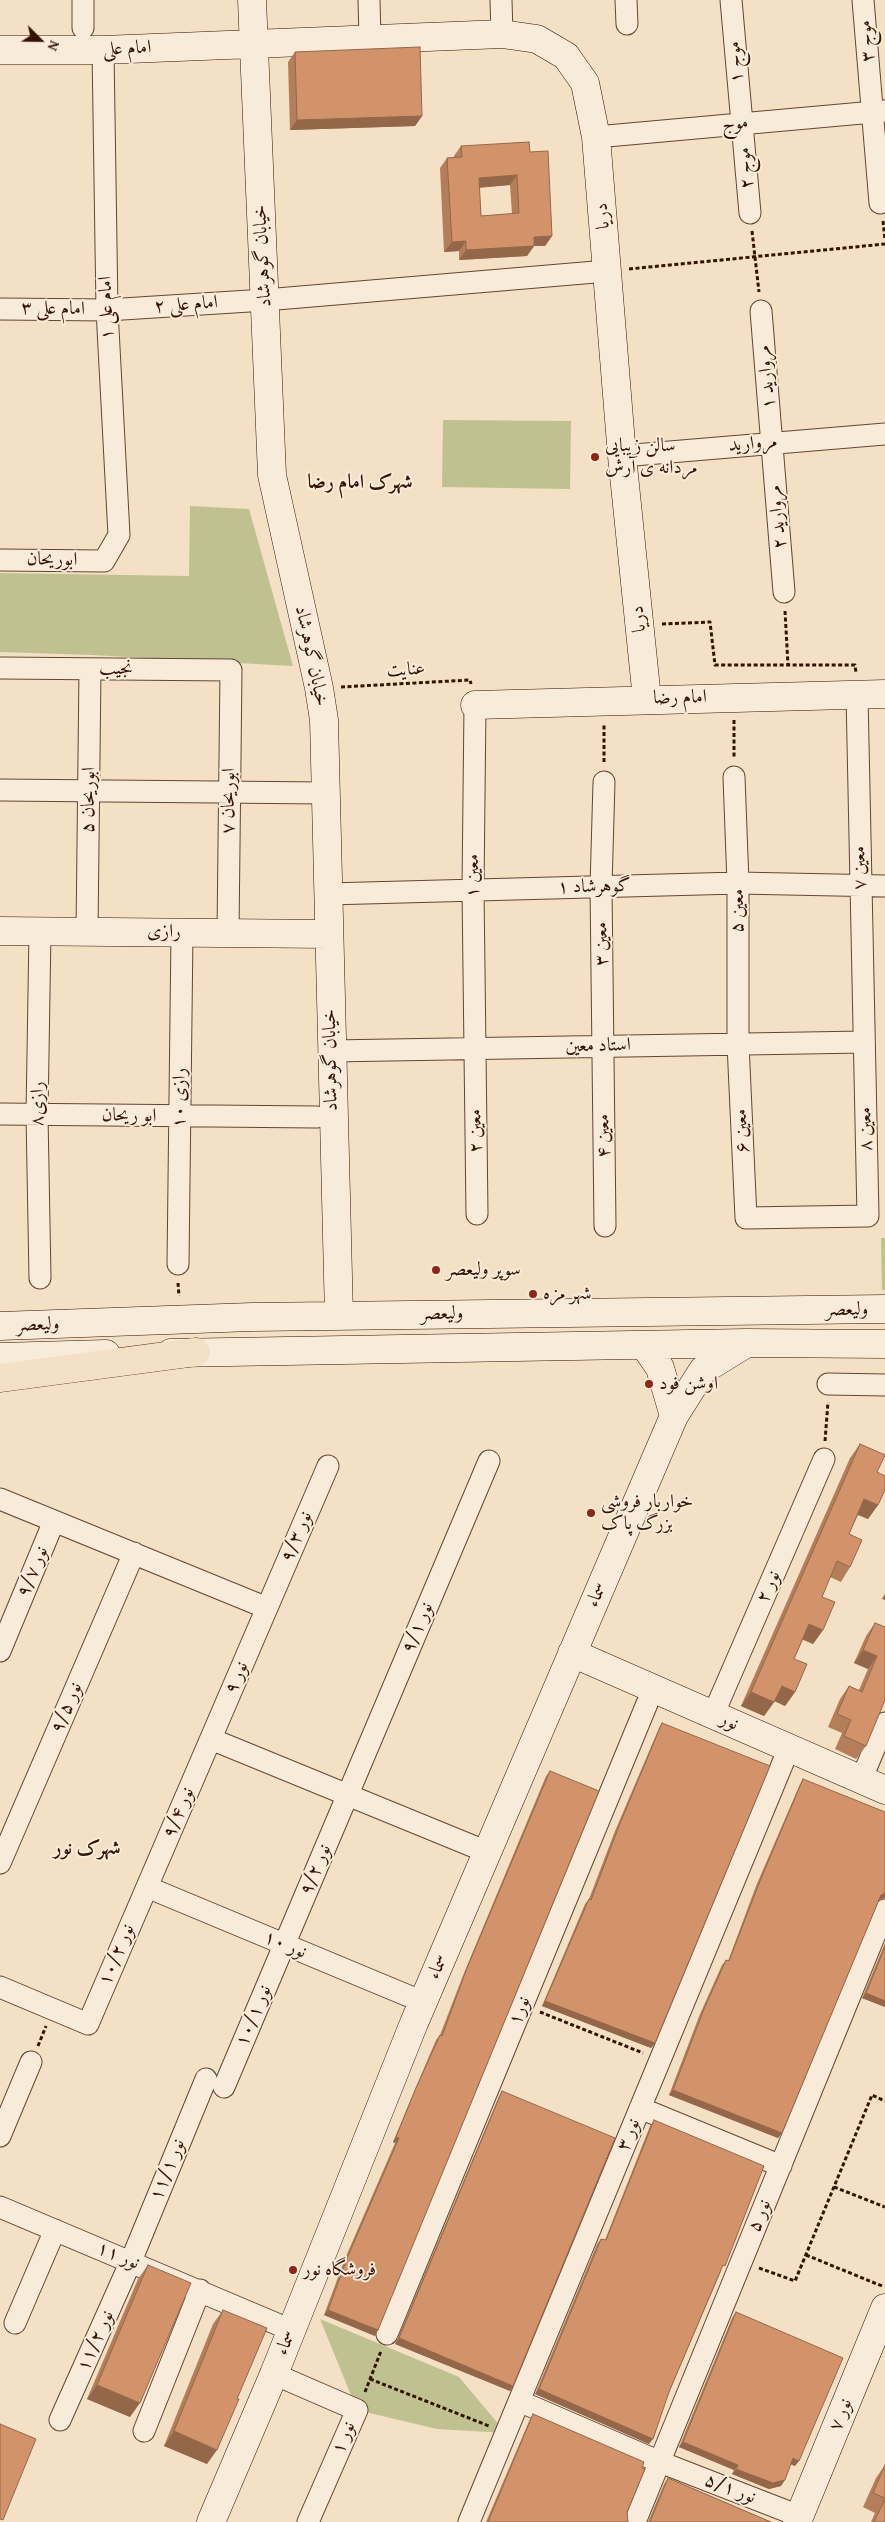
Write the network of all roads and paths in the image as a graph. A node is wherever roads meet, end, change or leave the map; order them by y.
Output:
1 (83, 0) edge
2 (252, 0) edge
3 (369, 0) edge
4 (500, 0) edge
5 (626, 0) edge
6 (731, 0) edge
7 (863, 0) edge
8 (627, 24) dead end
9 (83, 28) dead end
10 (502, 34) junction
11 (370, 39) junction
12 (253, 42) junction
13 (0, 50) edge
14 (103, 50) junction
15 (879, 111) edge
16 (742, 123) junction
17 (596, 137) junction
18 (880, 203) dead end
19 (750, 214) joint
20 (885, 244) edge
21 (755, 257) junction
22 (607, 271) junction
23 (265, 300) junction
24 (0, 309) edge
25 (107, 310) junction
26 (761, 311) joint
27 (885, 434) edge
28 (772, 443) junction
29 (622, 456) junction
30 (0, 560) edge
31 (104, 561) joint
32 (784, 592) joint
33 (639, 625) junction
34 (788, 665) junction
35 (0, 668) edge
36 (90, 669) junction
37 (231, 670) joint
38 (319, 688) junction
39 (857, 694) junction
40 (885, 694) edge
41 (733, 697) junction
42 (647, 699) junction
43 (604, 700) junction
44 (474, 705) junction
45 (734, 777) joint
46 (604, 782) joint
47 (0, 790) edge
48 (89, 790) junction
49 (229, 792) junction
50 (325, 793) junction
51 (738, 883) junction
52 (860, 886) junction
53 (885, 886) edge
54 (601, 887) junction
55 (473, 889) junction
56 (328, 894) junction
57 (0, 931) edge
58 (40, 931) junction
59 (87, 932) junction
60 (182, 932) junction
61 (228, 933) junction
62 (328, 934) junction
63 (864, 1042) junction
64 (738, 1044) junction
65 (603, 1046) junction
66 (475, 1048) junction
67 (331, 1050) junction
68 (0, 1114) edge
69 (37, 1115) junction
70 (180, 1116) junction
71 (318, 1117) dead end
72 (477, 1214) dead end
73 (746, 1218) joint
74 (605, 1226) dead end
75 (178, 1264) joint
76 (40, 1278) dead end
77 (885, 1309) edge
78 (339, 1316) junction
79 (179, 1320) junction
80 (0, 1326) edge
81 (747, 1343) junction
82 (885, 1344) edge
83 (646, 1346) junction
84 (196, 1352) junction
85 (0, 1357) edge
86 (0, 1378) edge
87 (828, 1384) joint
88 (885, 1385) edge
89 (674, 1416) junction
90 (824, 1459) joint
91 (489, 1460) dead end
92 (328, 1466) dead end
93 (0, 1499) edge
94 (54, 1521) junction
95 (134, 1554) junction
96 (267, 1608) junction
97 (0, 1651) edge
98 (572, 1653) junction
99 (653, 1689) junction
100 (713, 1715) junction
101 (885, 1723) edge
102 (211, 1739) junction
103 (789, 1748) junction
104 (873, 1785) edge
105 (348, 1795) junction
106 (487, 1852) junction
107 (0, 1864) edge
108 (147, 1887) junction
109 (885, 1910) edge
110 (284, 1945) junction
111 (0, 1987) edge
112 (423, 2002) junction
113 (522, 2005) junction
114 (53, 2010) junction
115 (660, 2060) junction
116 (31, 2062) joint
117 (215, 2083) joint
118 (885, 2100) edge
119 (640, 2108) junction
120 (0, 2136) edge
121 (781, 2166) junction
122 (834, 2187) junction
123 (0, 2207) edge
124 (885, 2207) edge
125 (55, 2230) junction
126 (806, 2256) junction
127 (131, 2261) junction
128 (742, 2262) junction
129 (885, 2287) edge
130 (200, 2290) junction
131 (885, 2308) edge
132 (15, 2322) dead end
133 (292, 2330) junction
134 (388, 2334) joint
135 (274, 2374) junction
136 (519, 2401) junction
137 (60, 2420) dead end
138 (144, 2431) dead end
139 (506, 2433) junction
140 (660, 2462) junction
141 (798, 2519) edge
142 (211, 2522) edge
143 (308, 2522) edge
144 (469, 2522) edge
145 (635, 2522) edge

1 - 9 street
2 - 12 street, خیابان گوهرشاد
3 - 11 street
4 - 10 street
5 - 8 street
6 - 16 street, موج ۱
7 - 15 street, موج ۳
10 - 11 street, دریا
10 - 17 street, دریا
11 - 12 street, دریا
12 - 14 street, امام علی
12 - 23 street, خیابان گوهرشاد
13 - 14 street, امام علی
14 - 25 street, امام علی ۱
15 - 16 street, موج
15 - 18 street, موج ۳
16 - 17 street, موج
16 - 19 street, موج ۲
17 - 22 street, دریا
19 - 21 path
20 - 21 path
21 - 22 path
21 - 26 path
22 - 23 street, امام علی ۲
22 - 29 street, دریا
23 - 25 street, امام علی ۲
23 - 38 street, خیابان گوهرشاد
24 - 25 street, امام علی ۳
25 - 31 street, امام علی ۱
26 - 28 street, مروارید ۱
27 - 28 street, مروارید
28 - 29 street, مروارید
28 - 32 street, مروارید ۲
29 - 33 street, دریا
30 - 31 street, ابوریحان
32 - 34 path
33 - 34 path
33 - 42 street, دریا
34 - 39 path
35 - 36 street, نجیب
36 - 37 street, نجیب
36 - 48 street, ابوریحان ۵
37 - 49 street, ابوریحان ۷
38 - 44 path, عنایت
38 - 50 street, خیابان گوهرشاد
39 - 40 street, امام رضا
39 - 41 street, امام رضا
39 - 52 street, معین ۷
41 - 42 street, امام رضا
41 - 45 path
42 - 43 street, امام رضا
43 - 44 street, امام رضا
43 - 46 path
44 - 55 street, معین ۱
45 - 51 street, معین ۵
46 - 54 street, معین ۳
47 - 48 street
48 - 49 street
48 - 59 street, ابوریحان ۵
49 - 50 street
49 - 61 street, ابوریحان ۷
50 - 56 street, خیابان گوهرشاد
51 - 52 street, گوهرشاد ۱
51 - 54 street, گوهرشاد ۱
51 - 64 street, معین ۵
52 - 53 street, گوهرشاد ۱
52 - 63 street, معین ۷
54 - 55 street, گوهرشاد ۱
54 - 65 street, معین ۳
55 - 56 street, گوهرشاد ۱
55 - 66 street, معین ۱
56 - 62 street, خیابان گوهرشاد
57 - 58 street, رازی
58 - 59 street, رازی
58 - 69 street, رازی۸
59 - 60 street, رازی
60 - 61 street, رازی
60 - 70 street, رازی ۱۰
61 - 62 street, رازی
62 - 67 street, خیابان گوهرشاد
63 - 64 street, استاد معین
63 - 73 street, معین ۸
64 - 65 street, استاد معین
64 - 73 street, معین ۶
65 - 66 street, استاد معین
65 - 74 street, معین ۴
66 - 67 street, استاد معین
66 - 72 street, معین ۲
67 - 78 street, خیابان گوهرشاد
68 - 69 street, ابو ریحان
69 - 70 street, ابو ریحان
69 - 76 street, رازی۸
70 - 71 street, ابو ریحان
70 - 75 street, رازی ۱۰
75 - 79 path
77 - 78 street, ولیعصر
78 - 79 street, ولیعصر
79 - 80 street, ولیعصر
81 - 82 street, ولیعصر
81 - 83 street, ولیعصر
81 - 89 street, سماء
83 - 84 street, ولیعصر
83 - 89 street
84 - 85 street, ولیعصر
84 - 86 main road
87 - 88 street
87 - 90 path
89 - 98 street, سماء
90 - 100 street, نور ۲
91 - 105 street, نور ۹/۱
92 - 96 street, نور ۹/۳
93 - 94 street
94 - 95 street
94 - 97 street, نور ۹/۷
95 - 96 street
95 - 107 street, نور ۹/۵
96 - 102 street, نور ۹
98 - 99 street, نور
98 - 106 street, سماء
99 - 100 street, نور
99 - 113 street, نور۱
100 - 103 street, نور
101 - 104 street
102 - 105 street
102 - 108 street, نور ۹/۴
103 - 104 street, نور
103 - 115 street, نور ۳
105 - 106 street
105 - 110 street, نور ۹/۲
106 - 112 street, سماء
108 - 110 street, نور ۱۰
108 - 114 street, نور ۱۰/۲
109 - 121 street, نور ۵
110 - 112 street, نور ۱۰
110 - 117 street, نور ۱۰/۱
111 - 114 street
112 - 133 street, سماء
113 - 115 path
113 - 134 street, نور۱
114 - 116 path
115 - 119 street, نور ۳
116 - 120 street
117 - 127 street, نور ۱۱/۱
118 - 122 path
119 - 121 street
119 - 136 street, نور ۳
121 - 128 street, نور ۵
122 - 124 path
122 - 126 path
123 - 125 street, نور ۱۱
125 - 127 street, نور ۱۱
125 - 132 street
126 - 128 path
126 - 129 path
127 - 130 street, نور ۱۱
127 - 137 street, نور ۱۱/۲
128 - 140 street, نور ۵
130 - 133 street, نور ۱۱
130 - 138 street
131 - 141 street, نور ۷
133 - 135 street, سماء
134 - 139 path
135 - 142 street, سماء
135 - 143 street, نور ۱
136 - 139 street, نور ۳
136 - 140 street, نور ۵/۱
139 - 144 street, نور ۳
140 - 141 street, نور ۵/۱
140 - 145 street, نور ۵

